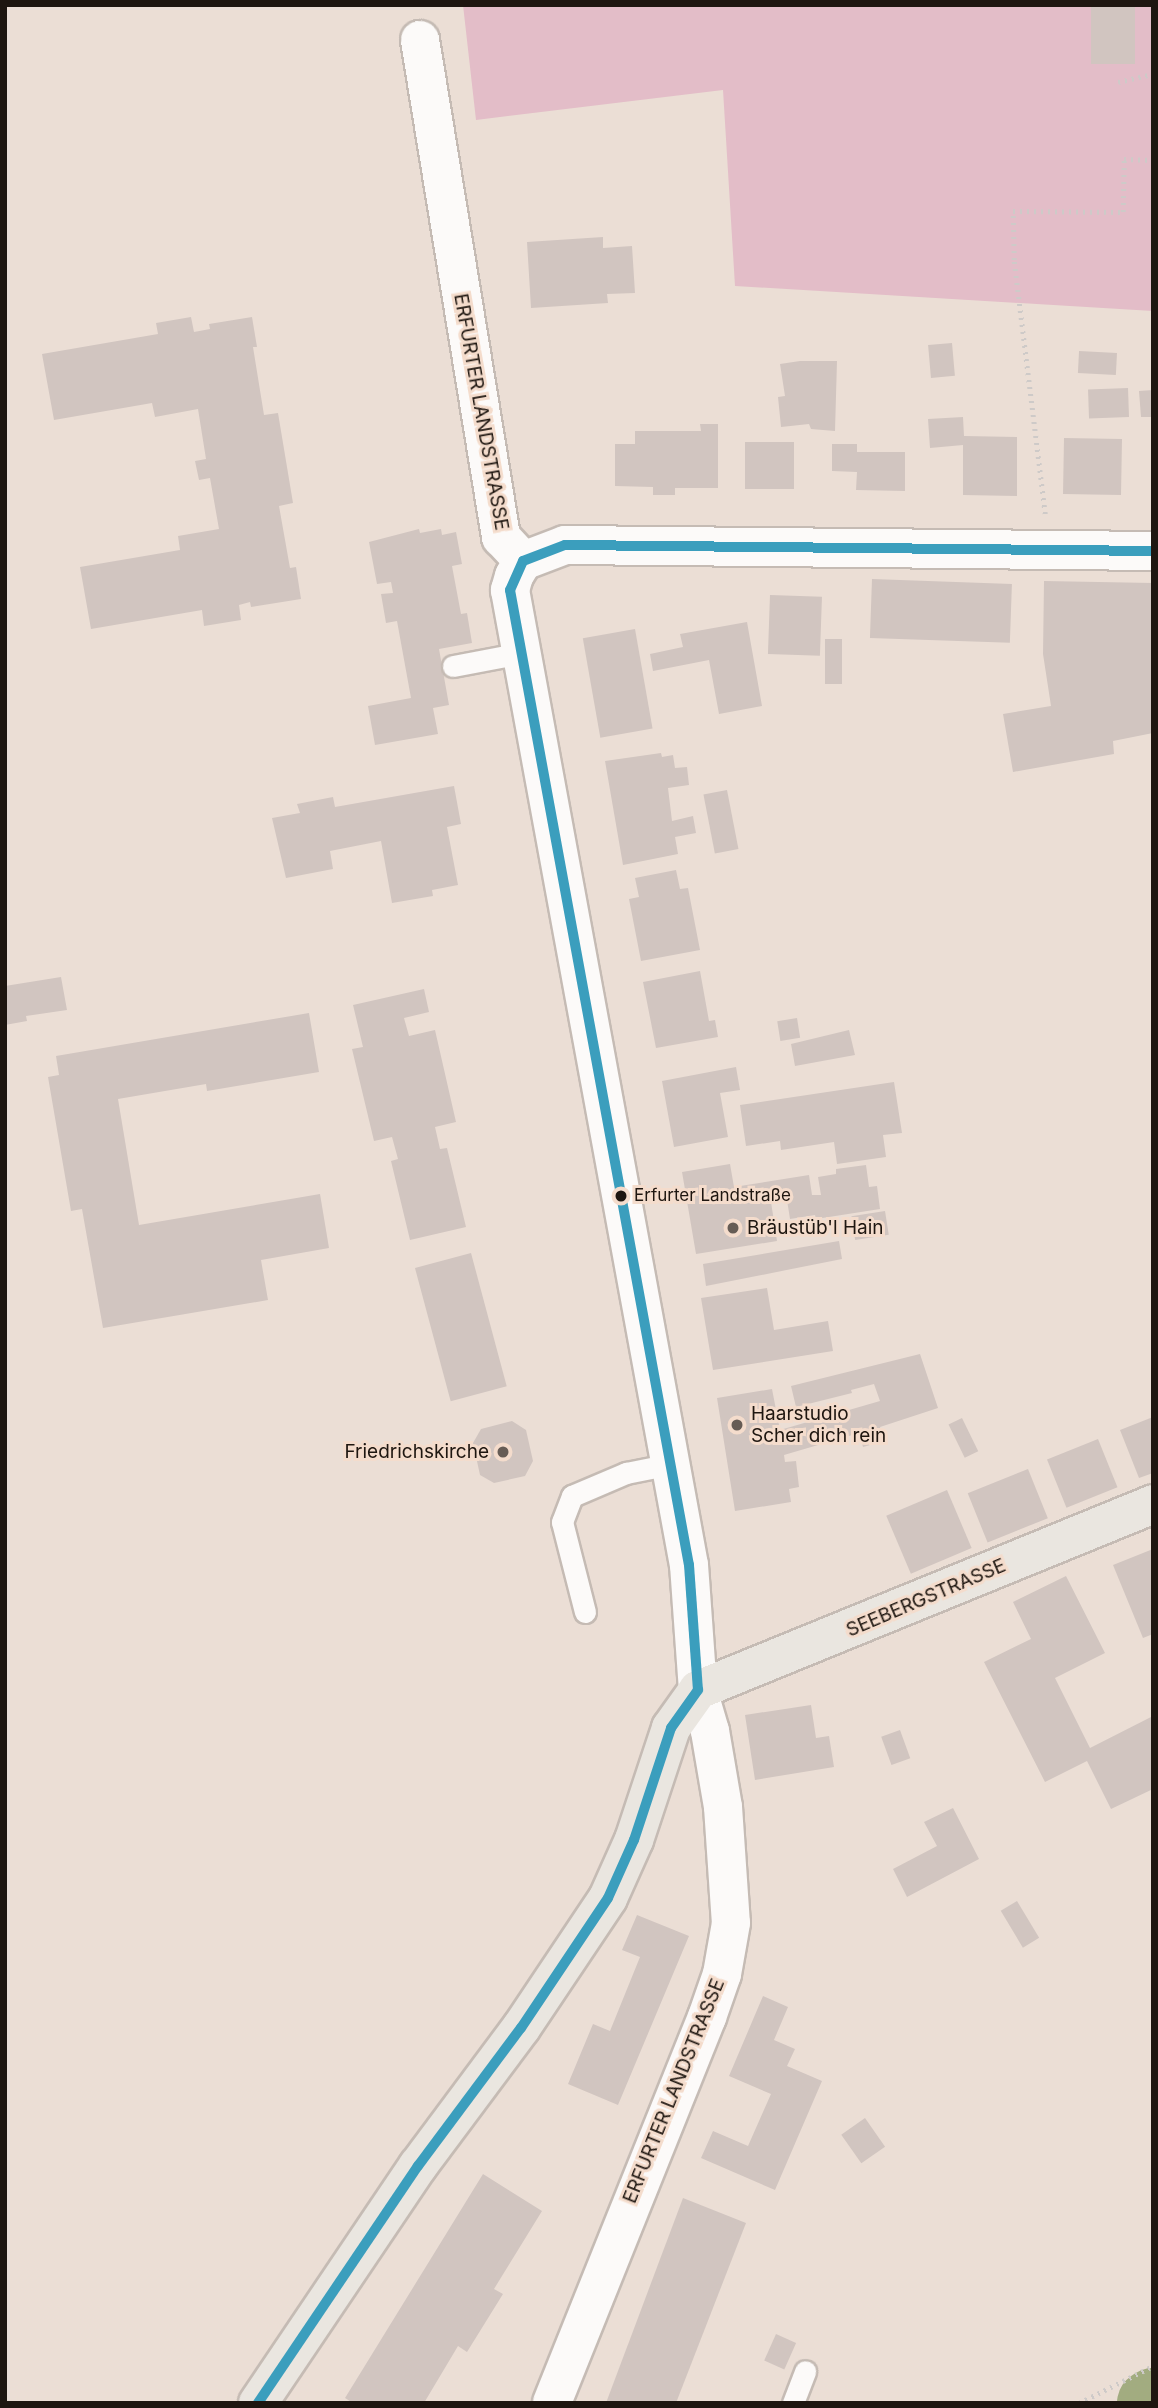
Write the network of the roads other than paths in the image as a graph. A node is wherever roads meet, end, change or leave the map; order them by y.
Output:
1 (420, 40) dead end
2 (1153, 551) edge
3 (523, 561) junction
4 (522, 653) junction
5 (453, 666) dead end
6 (670, 1464) junction
7 (1153, 1504) edge
8 (585, 1612) dead end
9 (698, 1690) junction
10 (805, 2371) dead end
11 (258, 2403) edge
12 (552, 2403) edge
13 (793, 2403) edge

1 - 3 street, ERFURTER LANDSTRASSE
2 - 3 street
3 - 4 street, ERFURTER LANDSTRASSE
4 - 5 lane
4 - 6 street, ERFURTER LANDSTRASSE
6 - 8 lane
6 - 9 street, ERFURTER LANDSTRASSE
7 - 9 main road, SEEBERGSTRASSE
9 - 11 main road
9 - 12 street, ERFURTER LANDSTRASSE
10 - 13 lane

